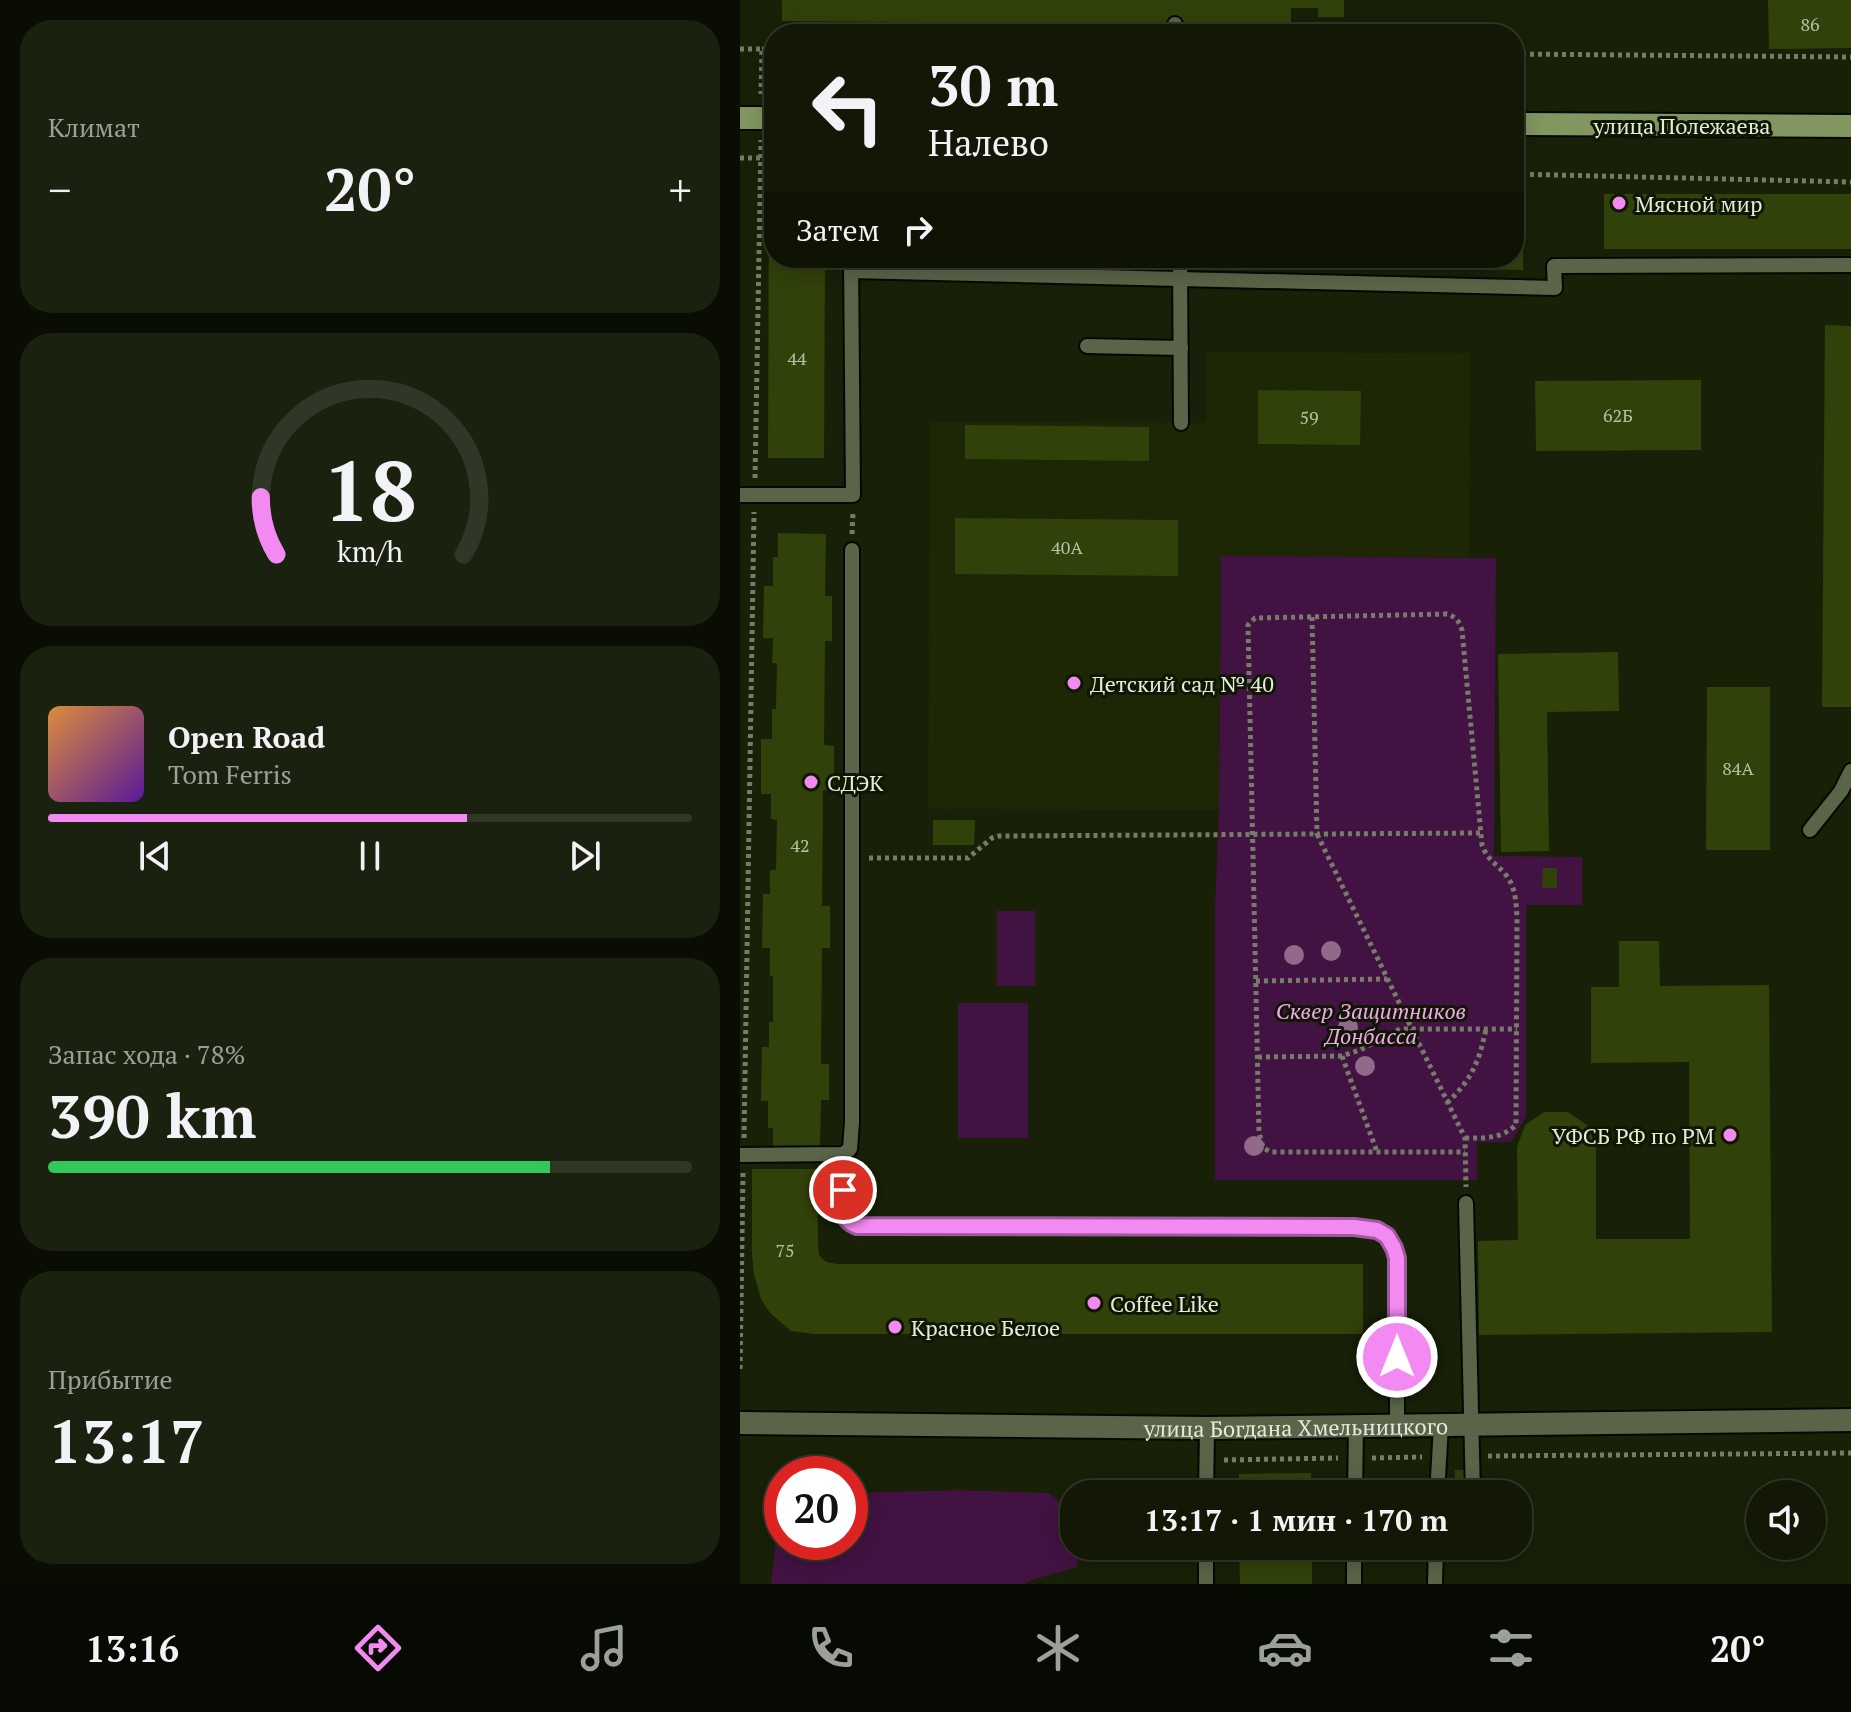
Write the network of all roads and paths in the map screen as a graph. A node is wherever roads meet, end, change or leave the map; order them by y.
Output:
1 (1524, 54) edge
2 (1851, 57) edge
3 (740, 118) edge
4 (764, 118) edge
5 (1524, 124) edge
6 (1851, 126) edge
7 (740, 158) edge
8 (760, 158) junction
9 (764, 158) edge
10 (1524, 174) edge
11 (1851, 182) edge
12 (1851, 265) edge
13 (851, 268) edge
14 (922, 268) edge
15 (1180, 268) edge
16 (1180, 279) junction
17 (1087, 346) dead end
18 (1181, 348) junction
19 (1181, 423) dead end
20 (747, 495) edge
21 (853, 495) junction
22 (852, 550) joint
23 (1312, 617) junction
24 (1851, 771) edge
25 (1810, 830) dead end
26 (1480, 833) junction
27 (1253, 834) junction
28 (1317, 834) junction
29 (852, 857) junction
30 (1387, 979) junction
31 (1256, 981) junction
32 (1411, 1029) junction
33 (1486, 1029) junction
34 (1517, 1029) junction
35 (1342, 1056) junction
36 (1258, 1057) junction
37 (1447, 1103) junction
38 (1465, 1138) junction
39 (1377, 1152) junction
40 (1465, 1152) junction
41 (742, 1155) edge
42 (843, 1190) dead end
43 (1466, 1203) joint
44 (740, 1369) edge
45 (1851, 1420) edge
46 (740, 1423) edge
47 (1473, 1425) junction
48 (1356, 1426) junction
49 (1397, 1426) junction
50 (1441, 1426) junction
51 (1207, 1428) junction
52 (1851, 1453) edge
53 (1473, 1456) junction
54 (1440, 1457) junction
55 (1355, 1458) junction
56 (1206, 1461) junction
57 (1206, 1480) edge
58 (1355, 1480) edge
59 (1438, 1480) edge
60 (1473, 1480) edge
61 (1206, 1560) edge
62 (1354, 1560) edge
63 (1436, 1560) edge
64 (1206, 1584) edge
65 (1354, 1584) edge
66 (1435, 1584) edge

1 - 2 path
3 - 4 main road
5 - 6 main road, улица Полежаева
7 - 8 path
8 - 9 path
8 - 20 path
10 - 11 path
12 - 16 lane
13 - 21 lane
14 - 16 lane
15 - 16 lane
16 - 18 lane
17 - 18 lane
18 - 19 lane
20 - 21 lane
20 - 41 path
21 - 22 path
22 - 29 lane
23 - 26 path
23 - 27 path
23 - 28 path
24 - 25 lane
26 - 28 path
26 - 34 path
27 - 28 path
27 - 29 path
27 - 31 path
28 - 30 path
29 - 41 lane
30 - 31 path
30 - 32 path
31 - 36 path
32 - 33 path
32 - 35 path
32 - 37 path
33 - 34 path
33 - 37 path
34 - 38 path
35 - 36 path
35 - 39 path
36 - 39 path
37 - 38 path
38 - 40 path
39 - 40 path
40 - 43 path
41 - 44 path
42 - 49 lane
43 - 47 lane
45 - 47 street, улица Богдана Хмельницкого
46 - 51 street, улица Богдана Хмельницкого
47 - 50 street, улица Богдана Хмельницкого
47 - 53 lane
48 - 49 street, улица Богдана Хмельницкого
48 - 51 street, улица Богдана Хмельницкого
48 - 55 lane
49 - 50 street, улица Богдана Хмельницкого
50 - 54 lane
51 - 56 lane
52 - 53 path
53 - 60 lane
54 - 55 path
54 - 59 lane
55 - 56 path
55 - 58 lane
56 - 57 lane
61 - 64 lane
62 - 65 lane
63 - 66 lane

